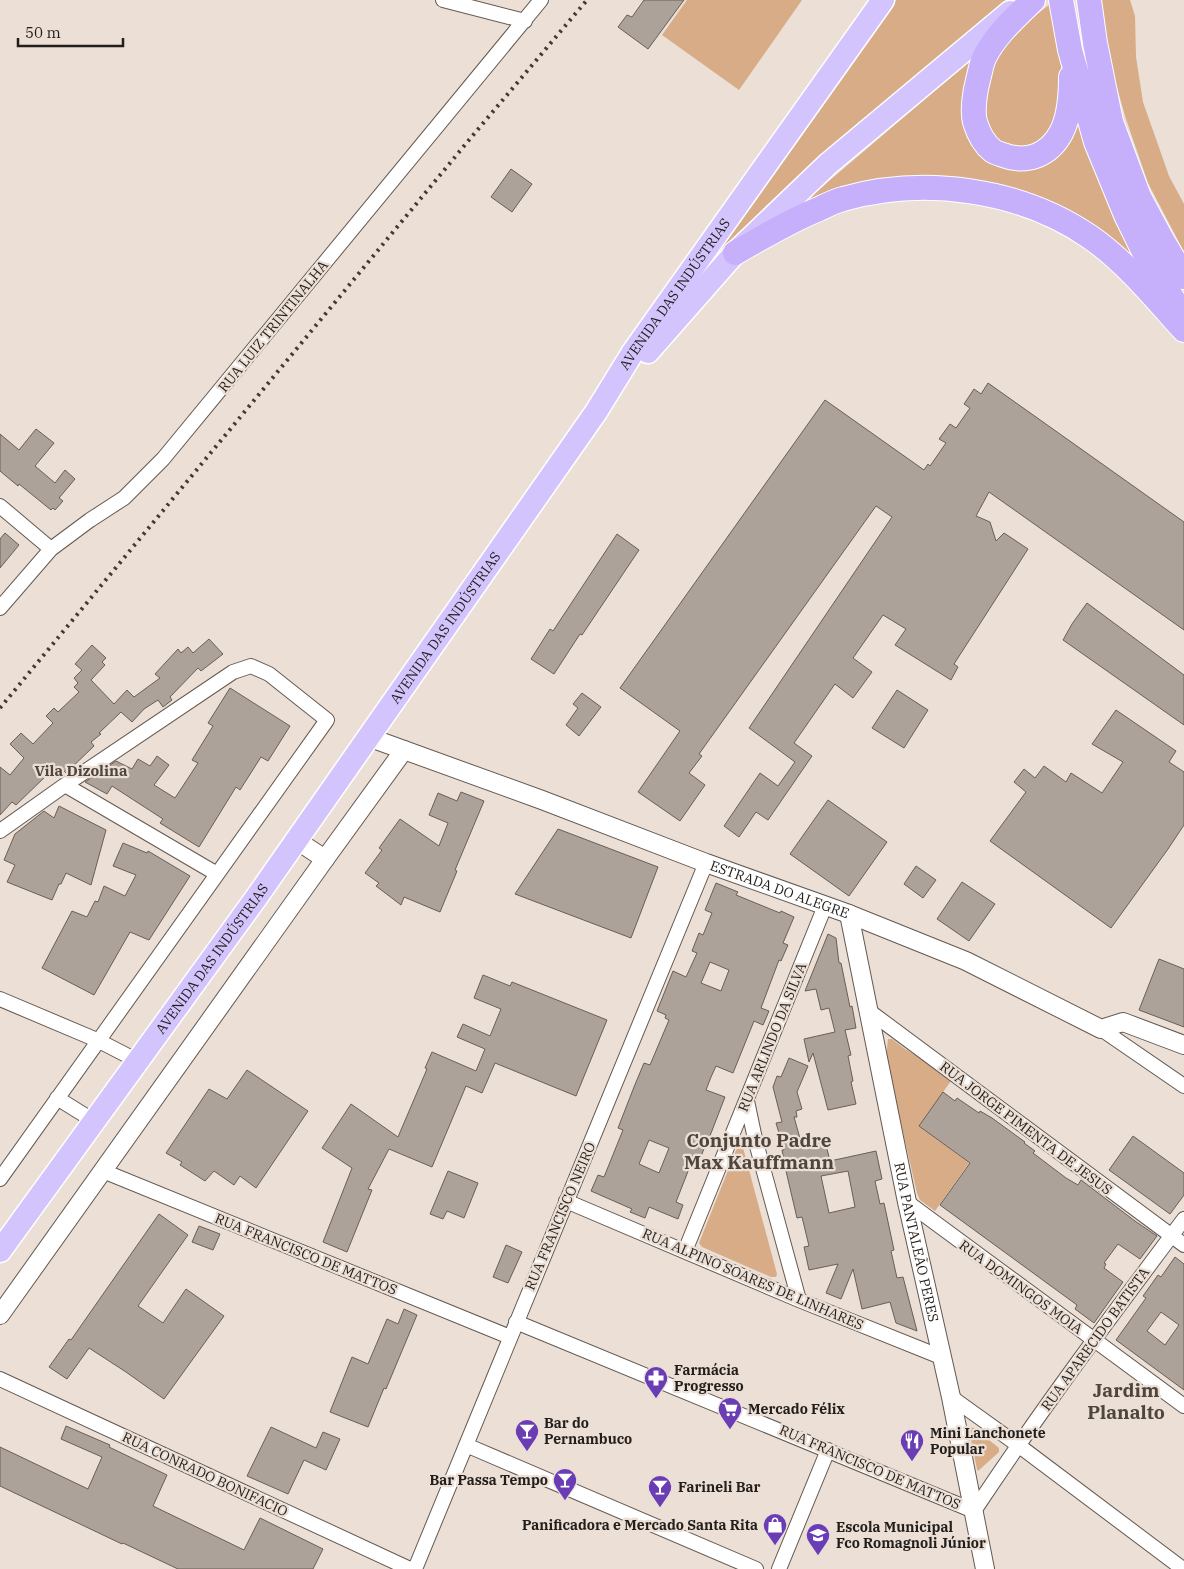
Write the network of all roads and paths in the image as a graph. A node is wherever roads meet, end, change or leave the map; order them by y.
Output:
1 (443, 0) edge
2 (540, 0) edge
3 (883, 0) edge
4 (1024, 0) edge
5 (1033, 0) edge
6 (1062, 0) edge
7 (1089, 0) edge
8 (525, 21) junction
9 (1070, 50) junction
10 (735, 253) junction
11 (1184, 277) edge
12 (1184, 316) edge
13 (1184, 330) edge
14 (596, 412) junction
15 (0, 506) edge
16 (51, 549) junction
17 (0, 608) edge
18 (368, 737) junction
19 (404, 750) junction
20 (65, 785) junction
21 (0, 831) edge
22 (296, 840) junction
23 (324, 859) junction
24 (706, 863) junction
25 (217, 874) junction
26 (825, 906) junction
27 (849, 914) junction
28 (0, 999) edge
29 (869, 1011) junction
30 (1101, 1029) junction
31 (97, 1040) junction
32 (1184, 1045) edge
33 (138, 1061) junction
34 (1184, 1086) edge
35 (57, 1098) junction
36 (746, 1101) junction
37 (94, 1121) junction
38 (103, 1171) junction
39 (0, 1179) edge
40 (566, 1201) junction
41 (907, 1202) junction
42 (1184, 1219) edge
43 (1172, 1236) junction
44 (1184, 1245) edge
45 (0, 1251) edge
46 (685, 1251) junction
47 (799, 1300) junction
48 (0, 1315) edge
49 (516, 1322) junction
50 (510, 1337) junction
51 (1093, 1340) junction
52 (941, 1357) junction
53 (0, 1379) edge
54 (951, 1397) junction
55 (1184, 1406) edge
56 (1018, 1444) junction
57 (466, 1446) junction
58 (828, 1450) junction
59 (974, 1511) junction
60 (410, 1569) edge
61 (415, 1569) edge
62 (756, 1569) edge
63 (779, 1569) edge
64 (985, 1569) edge
65 (1183, 1569) edge

1 - 8 street
2 - 8 street, RUA LUIZ TRINTINALHA
3 - 14 main road, AVENIDA DAS INDÚSTRIAS
4 - 10 main road
5 - 9 highway
6 - 9 highway
7 - 11 highway
8 - 16 street, RUA LUIZ TRINTINALHA
9 - 12 highway
10 - 13 highway
10 - 14 main road
14 - 18 main road, AVENIDA DAS INDÚSTRIAS
15 - 16 street
16 - 17 street, RUA LUIZ TRINTINALHA
18 - 19 street, ESTRADA DO ALEGRE
18 - 22 main road, AVENIDA DAS INDÚSTRIAS
19 - 23 street
19 - 24 street, ESTRADA DO ALEGRE
20 - 21 street
20 - 25 street
20 - 25 street
22 - 23 street
22 - 33 main road, AVENIDA DAS INDÚSTRIAS
23 - 38 street
24 - 26 street, ESTRADA DO ALEGRE
24 - 40 street, RUA FRANCISCO NEIRO
25 - 31 street
26 - 27 street, ESTRADA DO ALEGRE
26 - 36 street, RUA ARLINDO DA SILVA
27 - 29 street, RUA PANTALEÃO PERES
27 - 30 street, ESTRADA DO ALEGRE
28 - 31 street
29 - 41 street, RUA PANTALEÃO PERES
29 - 43 street, RUA JORGE PIMENTA DE JESUS
30 - 32 street
30 - 34 street
31 - 33 street
31 - 35 street
33 - 37 main road, AVENIDA DAS INDÚSTRIAS
35 - 37 street
35 - 39 street
36 - 46 street, RUA ARLINDO DA SILVA
36 - 47 street
37 - 45 main road, AVENIDA DAS INDÚSTRIAS
38 - 48 street
38 - 50 street, RUA FRANCISCO DE MATTOS
40 - 46 street, RUA ALPINO SOARES DE LINHARES
40 - 49 street, RUA FRANCISCO NEIRO
41 - 51 street, RUA DOMINGOS MOIA
41 - 52 street, RUA PANTALEÃO PERES
42 - 43 street, RUA APARECIDO BATISTA
43 - 44 street, RUA JORGE PIMENTA DE JESUS
43 - 51 street, RUA APARECIDO BATISTA
46 - 47 street, RUA ALPINO SOARES DE LINHARES
47 - 52 street, RUA ALPINO SOARES DE LINHARES
49 - 50 street, RUA FRANCISCO NEIRO
49 - 58 street, RUA FRANCISCO DE MATTOS
50 - 57 street, RUA FRANCISCO NEIRO
51 - 55 street, RUA DOMINGOS MOIA
51 - 56 street, RUA APARECIDO BATISTA
52 - 54 street, RUA PANTALEÃO PERES
53 - 60 street, RUA CONRADO BONIFACIO
54 - 56 street
54 - 59 street, RUA PANTALEÃO PERES
56 - 59 street, RUA APARECIDO BATISTA
56 - 65 street
57 - 61 street, RUA FRANCISCO NEIRO
57 - 62 street
58 - 59 street, RUA FRANCISCO DE MATTOS
58 - 63 street
59 - 64 street, RUA PANTALEÃO PERES

